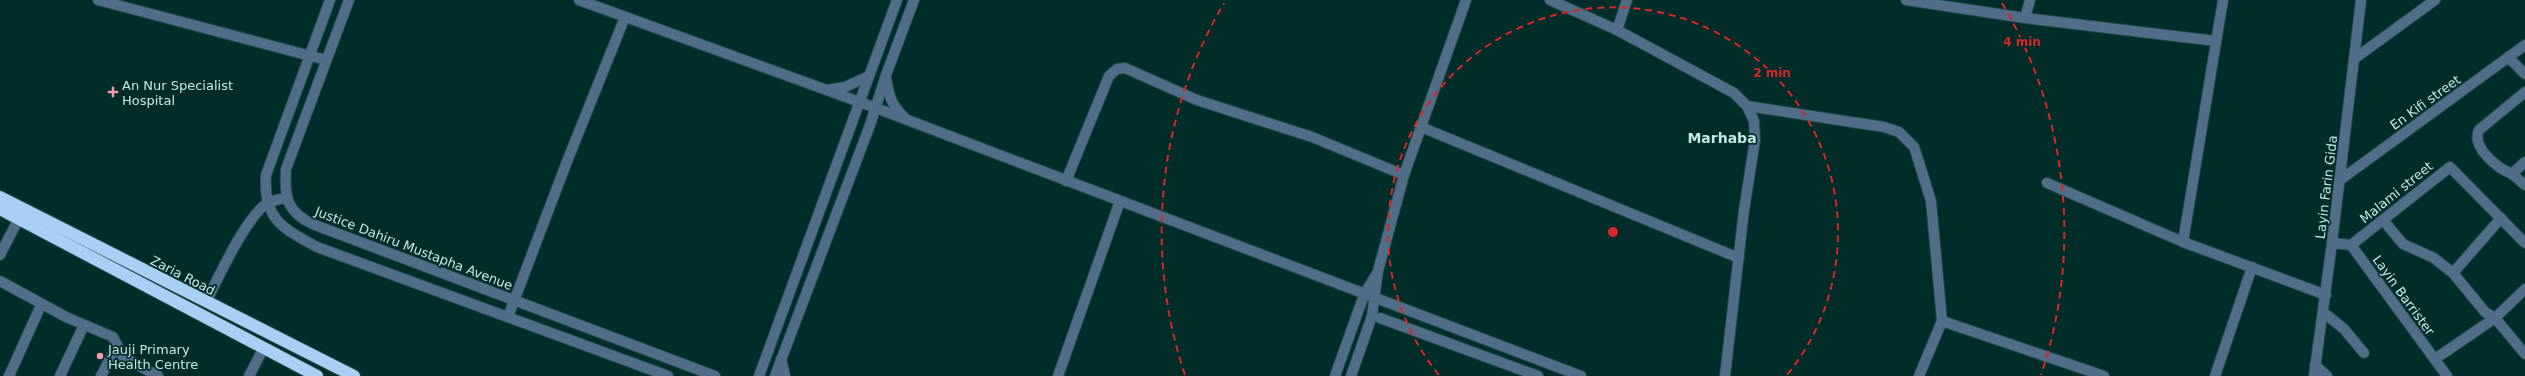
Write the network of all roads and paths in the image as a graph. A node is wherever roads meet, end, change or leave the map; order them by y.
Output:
1 (98, 0) edge
2 (330, 0) edge
3 (349, 0) edge
4 (579, 0) edge
5 (898, 0) edge
6 (914, 0) edge
7 (1466, 0) edge
8 (1550, 0) edge
9 (1627, 0) edge
10 (1906, 0) edge
11 (2030, 0) edge
12 (2223, 0) edge
13 (2361, 0) edge
14 (2435, 0) edge
15 (625, 17) junction
16 (2025, 18) junction
17 (1617, 30) junction
18 (2216, 40) junction
19 (2525, 45) edge
20 (309, 55) junction
21 (2508, 58) junction
22 (2354, 59) junction
23 (326, 60) junction
24 (2525, 74) edge
25 (886, 75) junction
26 (868, 76) junction
27 (822, 90) junction
28 (2525, 92) edge
29 (859, 103) junction
30 (1747, 106) junction
31 (876, 108) junction
32 (909, 122) junction
33 (1421, 127) junction
34 (2525, 162) edge
35 (2512, 174) junction
36 (1404, 175) junction
37 (2340, 180) junction
38 (1066, 181) junction
39 (2047, 183) dead end
40 (2525, 185) edge
41 (0, 197) edge
42 (286, 198) junction
43 (1120, 201) junction
44 (267, 203) junction
45 (0, 209) edge
46 (18, 218) junction
47 (2501, 218) junction
48 (2383, 220) junction
49 (2183, 242) junction
50 (2332, 243) junction
51 (2525, 243) edge
52 (2351, 245) junction
53 (0, 255) edge
54 (1739, 258) junction
55 (2252, 267) junction
56 (1378, 271) junction
57 (2453, 273) junction
58 (0, 281) edge
59 (2525, 289) edge
60 (1364, 295) junction
61 (2326, 295) junction
62 (1376, 299) junction
63 (515, 301) junction
64 (206, 302) junction
65 (41, 305) junction
66 (2323, 312) junction
67 (508, 317) junction
68 (1380, 318) dead end
69 (2495, 318) junction
70 (1942, 321) junction
71 (84, 325) junction
72 (117, 345) junction
73 (263, 349) junction
74 (2364, 352) dead end
75 (2525, 354) edge
76 (781, 359) junction
77 (2435, 359) junction
78 (2316, 364) junction
79 (151, 374) edge
80 (9, 376) edge
81 (60, 376) edge
82 (100, 376) edge
83 (249, 376) edge
84 (317, 376) edge
85 (354, 376) edge
86 (668, 376) edge
87 (715, 376) edge
88 (759, 376) edge
89 (775, 376) edge
90 (785, 376) edge
91 (1058, 376) edge
92 (1335, 376) edge
93 (1351, 376) edge
94 (1538, 376) edge
95 (1581, 376) edge
96 (1725, 376) edge
97 (1919, 376) edge
98 (2104, 376) edge
99 (2215, 376) edge
100 (2314, 376) edge
101 (2327, 376) edge
102 (2447, 376) edge

1 - 20 street
2 - 20 street
3 - 23 street
4 - 15 street
5 - 26 street
6 - 25 street
7 - 33 street
8 - 17 street
9 - 17 street
10 - 16 street
11 - 16 street
12 - 18 street
13 - 22 street, Layin Farin Gida
14 - 22 street
15 - 27 street
15 - 63 street
16 - 18 street
17 - 30 street
18 - 49 street
19 - 21 street, En Kifi street
20 - 23 street
20 - 44 street
21 - 24 street
21 - 37 street, En Kifi street
22 - 37 street, Layin Farin Gida
23 - 42 street
25 - 31 street
25 - 32 street
26 - 27 street
26 - 29 street
27 - 29 street
28 - 35 street
29 - 31 street
29 - 88 street
30 - 54 street
30 - 70 street
31 - 32 street
31 - 76 street
32 - 38 street
33 - 36 street
33 - 54 street
34 - 35 street
35 - 40 street
36 - 38 street
36 - 56 street
37 - 50 street, Layin Farin Gida
38 - 43 street
39 - 49 street
41 - 64 highway, Zaria Road
42 - 44 street
42 - 63 street, Justice Dahiru Mustapha Avenue
43 - 60 street
43 - 91 street
44 - 64 street
44 - 67 street
45 - 46 highway, Zaria Road
46 - 53 street
46 - 73 highway, Zaria Road
47 - 48 street, Malami street
47 - 51 street, Malami street
47 - 57 street
48 - 52 street, Malami street
48 - 57 street
49 - 55 street
50 - 52 street
50 - 61 street, Layin Farin Gida
52 - 77 street, Layin Barrister
54 - 96 street
55 - 61 street
55 - 99 street
56 - 60 street
56 - 62 street
57 - 69 street
58 - 65 street
59 - 69 street
60 - 62 street
60 - 92 street
61 - 66 street, Layin Farin Gida
62 - 93 street
62 - 95 street
63 - 67 street
63 - 87 street, Justice Dahiru Mustapha Avenue
64 - 85 highway, Zaria Road
65 - 71 street
65 - 80 street
66 - 74 street
66 - 78 street, Layin Farin Gida
67 - 86 street
68 - 94 street
69 - 75 street
69 - 77 street
70 - 97 street
70 - 98 street
71 - 72 street
71 - 81 street
72 - 79 street
72 - 82 street
73 - 83 street
73 - 84 highway, Zaria Road
76 - 89 street
76 - 90 street
77 - 102 street, Layin Barrister
78 - 100 street, Layin Farin Gida
78 - 101 street

